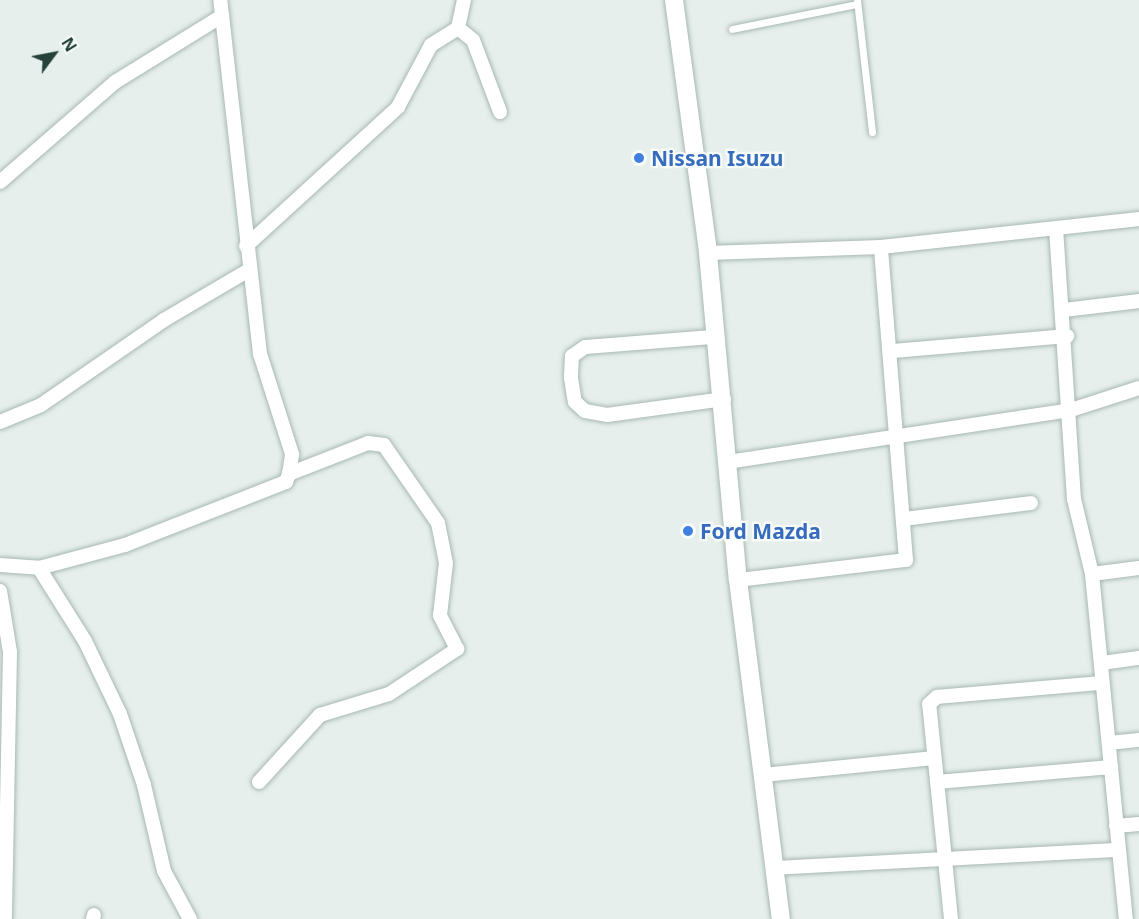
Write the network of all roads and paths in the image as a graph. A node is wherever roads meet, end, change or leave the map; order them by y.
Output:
1 (220, 0) edge
2 (464, 0) edge
3 (674, 0) edge
4 (857, 2) edge
5 (222, 16) junction
6 (458, 28) junction
7 (732, 29) dead end
8 (500, 112) dead end
9 (872, 132) dead end
10 (0, 182) edge
11 (1139, 219) edge
12 (1056, 228) junction
13 (246, 246) junction
14 (881, 247) junction
15 (708, 253) junction
16 (249, 270) junction
17 (1139, 301) edge
18 (1064, 309) junction
19 (1067, 336) junction
20 (712, 337) junction
21 (893, 351) junction
22 (1139, 388) edge
23 (723, 399) junction
24 (1071, 410) junction
25 (0, 422) edge
26 (894, 434) junction
27 (727, 462) junction
28 (289, 474) junction
29 (1031, 504) dead end
30 (903, 519) junction
31 (0, 565) edge
32 (39, 568) junction
33 (1139, 568) edge
34 (1092, 574) junction
35 (738, 580) junction
36 (0, 591) edge
37 (1139, 658) edge
38 (1102, 663) junction
39 (1100, 684) junction
40 (1139, 740) edge
41 (1109, 743) junction
42 (934, 758) junction
43 (1111, 767) junction
44 (763, 775) junction
45 (259, 782) dead end
46 (937, 782) junction
47 (1139, 824) edge
48 (1116, 826) junction
49 (1118, 850) junction
50 (947, 858) junction
51 (773, 868) junction
52 (1139, 905) edge
53 (1125, 913) edge
54 (4, 919) edge
55 (190, 919) edge
56 (781, 919) edge
57 (951, 919) edge

1 - 5 street
2 - 6 street
3 - 15 street
4 - 7 lane
4 - 9 lane
5 - 10 street
5 - 13 street
6 - 8 street
6 - 13 street
11 - 12 street
12 - 14 street
12 - 18 street
13 - 16 street
14 - 15 street
14 - 21 street
15 - 20 street
16 - 25 street
16 - 28 street
17 - 18 street
18 - 19 street
19 - 21 street
19 - 24 street
20 - 23 street
20 - 23 street
21 - 26 street
22 - 24 street
23 - 27 street
24 - 26 street
24 - 34 street
26 - 27 street
26 - 30 street
27 - 35 street
28 - 32 street
28 - 45 street
29 - 30 street
30 - 35 street
31 - 32 street
32 - 55 street
33 - 34 street
34 - 38 street
35 - 44 street
36 - 54 street
37 - 38 street
38 - 39 street
39 - 41 street
39 - 42 street
40 - 41 street
41 - 43 street
42 - 44 street
42 - 46 street
43 - 46 street
43 - 48 street
44 - 51 street
46 - 50 street
47 - 48 street
48 - 49 street
49 - 50 street
49 - 53 street
50 - 51 street
50 - 57 street
51 - 56 street
52 - 53 street

